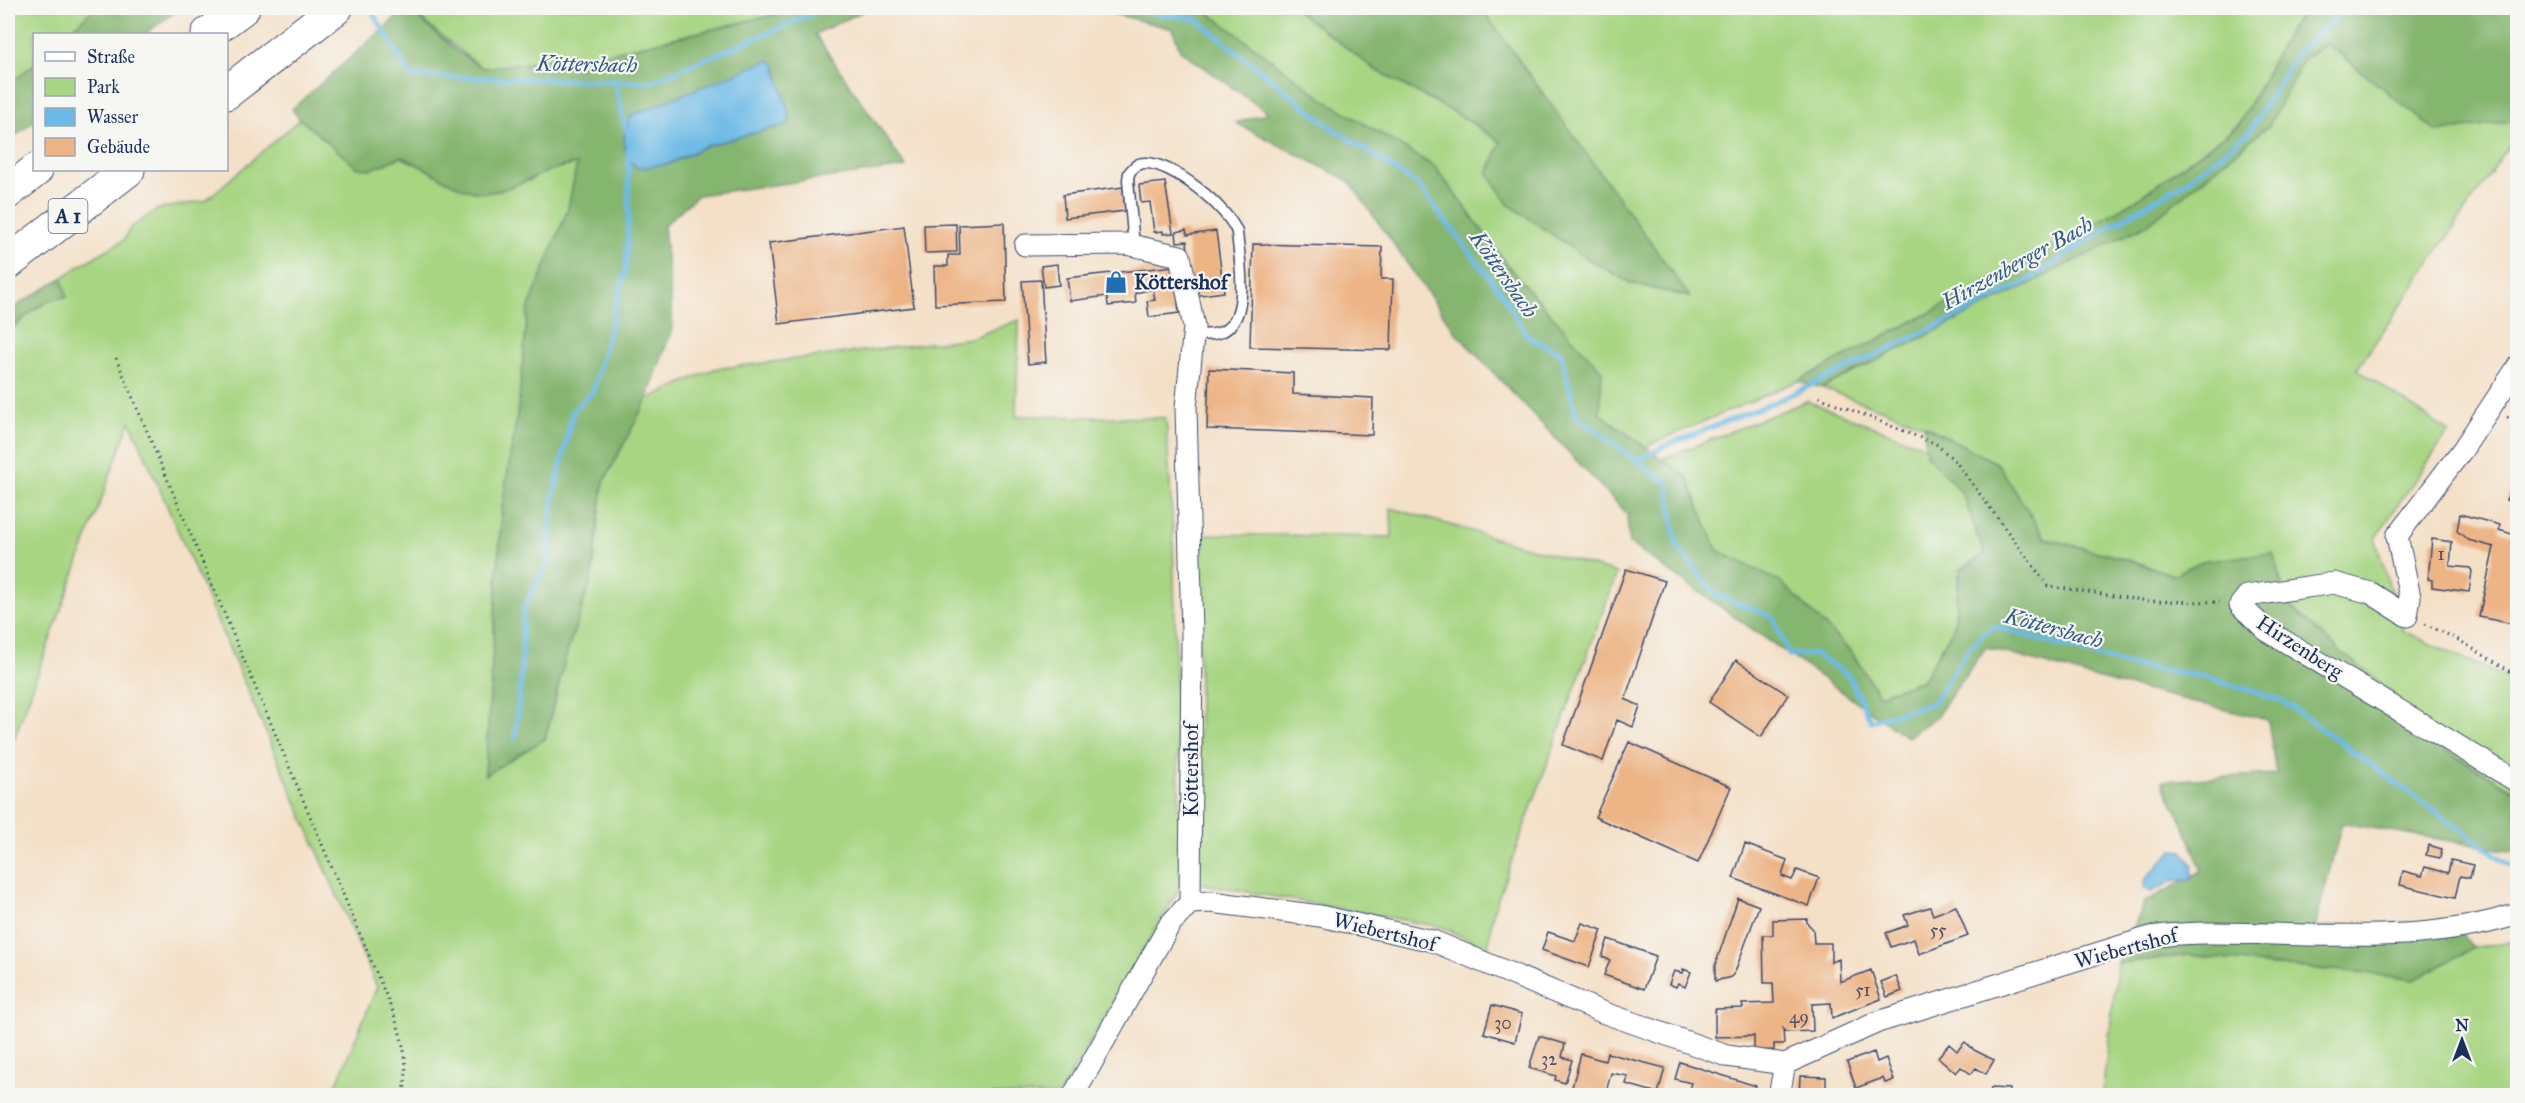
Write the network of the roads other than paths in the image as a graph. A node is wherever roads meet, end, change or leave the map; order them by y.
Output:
1 (243, 8) edge
2 (336, 8) edge
3 (213, 31) edge
4 (238, 83) edge
5 (35, 171) edge
6 (127, 171) edge
7 (8, 192) edge
8 (1025, 244) dead end
9 (1134, 246) junction
10 (8, 263) edge
11 (1193, 335) junction
12 (2517, 366) edge
13 (2517, 782) edge
14 (1190, 903) junction
15 (2517, 914) edge
16 (1785, 1064) junction
17 (1073, 1095) edge
18 (1779, 1095) edge

1 - 3 highway
2 - 4 highway
5 - 7 highway, A 1
6 - 10 highway, A 1
8 - 9 street, Köttershof
9 - 11 street, Köttershof
9 - 11 lane
11 - 14 street, Köttershof
12 - 13 street, Hirzenberg
14 - 16 street, Wiebertshof
14 - 17 street
15 - 16 street, Wiebertshof
16 - 18 street

